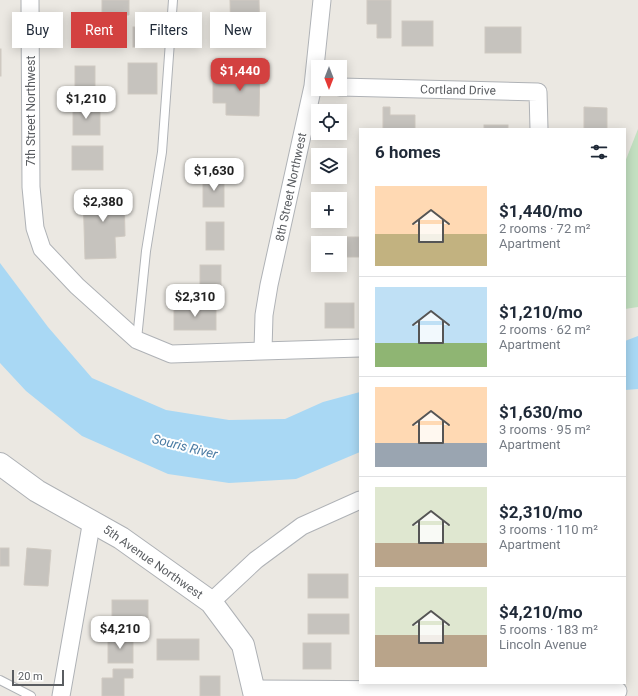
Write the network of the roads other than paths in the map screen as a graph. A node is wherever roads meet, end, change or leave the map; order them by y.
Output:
1 (30, 0) edge
2 (173, 0) edge
3 (322, 0) edge
4 (317, 60) edge
5 (347, 87) edge
6 (313, 96) edge
7 (538, 128) edge
8 (137, 340) junction
9 (359, 348) edge
10 (263, 350) junction
11 (0, 464) edge
12 (359, 500) edge
13 (92, 520) junction
14 (211, 602) junction
15 (0, 680) edge
16 (618, 690) edge
17 (255, 692) edge
18 (31, 696) edge
19 (61, 696) edge

1 - 8 street, 7th Street Northwest
2 - 8 lane
3 - 4 street, 8th Street Northwest
5 - 7 street, Cortland Drive
6 - 10 street, 8th Street Northwest
8 - 10 street, 7th Street Northwest
9 - 10 street, 7th Street Northwest
11 - 13 street, 5th Avenue Northwest
12 - 14 street, 5th Avenue Northwest
13 - 14 street, 5th Avenue Northwest
13 - 19 street
14 - 17 street
15 - 18 lane
16 - 17 street

